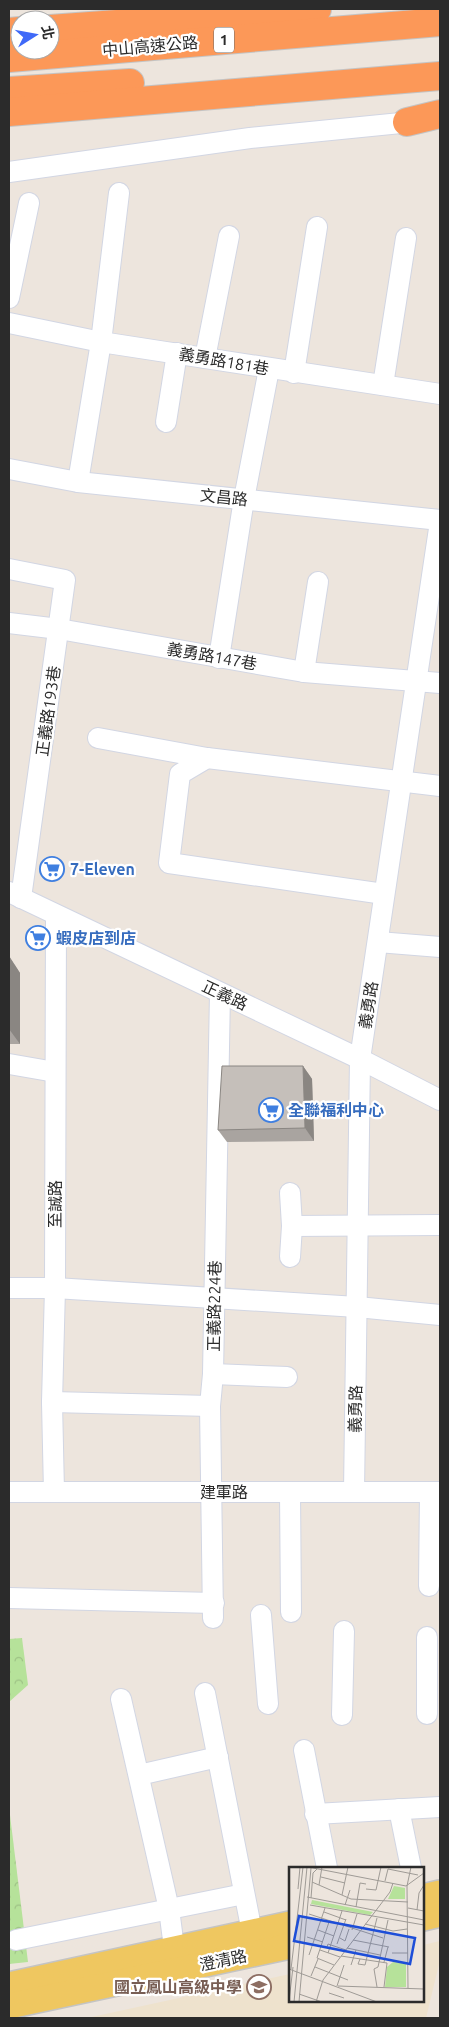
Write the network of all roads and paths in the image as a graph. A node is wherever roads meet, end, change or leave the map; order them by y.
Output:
1 (317, 9) edge
2 (440, 22) edge
3 (60, 28) edge
4 (9, 58) edge
5 (440, 65) edge
6 (440, 76) edge
7 (9, 91) edge
8 (9, 112) edge
9 (440, 114) edge
10 (440, 119) edge
11 (407, 122) junction
12 (9, 172) edge
13 (119, 193) dead end
14 (29, 203) dead end
15 (317, 228) dead end
16 (229, 236) dead end
17 (406, 238) dead end
18 (9, 298) edge
19 (9, 324) edge
20 (101, 342) junction
21 (177, 353) junction
22 (205, 358) junction
23 (269, 369) junction
24 (294, 373) junction
25 (384, 385) junction
26 (440, 394) edge
27 (166, 422) dead end
28 (9, 470) edge
29 (78, 482) junction
30 (244, 499) junction
31 (440, 521) edge
32 (9, 569) edge
33 (318, 582) dead end
34 (9, 623) edge
35 (59, 629) junction
36 (219, 658) junction
37 (304, 672) junction
38 (417, 680) junction
39 (440, 683) edge
40 (98, 738) dead end
41 (206, 758) junction
42 (401, 781) junction
43 (440, 786) edge
44 (384, 894) junction
45 (15, 895) edge
46 (56, 915) junction
47 (378, 942) junction
48 (440, 947) edge
49 (220, 993) junction
50 (360, 1059) junction
51 (9, 1064) edge
52 (55, 1072) junction
53 (440, 1100) edge
54 (290, 1193) dead end
55 (440, 1225) edge
56 (292, 1226) junction
57 (357, 1226) junction
58 (290, 1257) dead end
59 (9, 1288) edge
60 (55, 1288) junction
61 (214, 1299) junction
62 (356, 1307) junction
63 (440, 1315) edge
64 (213, 1374) junction
65 (287, 1377) dead end
66 (52, 1402) junction
67 (210, 1406) junction
68 (9, 1492) edge
69 (54, 1492) junction
70 (212, 1492) junction
71 (290, 1492) junction
72 (354, 1492) junction
73 (435, 1492) edge
74 (429, 1586) dead end
75 (9, 1598) edge
76 (291, 1612) dead end
77 (262, 1615) dead end
78 (344, 1631) dead end
79 (428, 1637) dead end
80 (205, 1693) dead end
81 (121, 1699) dead end
82 (268, 1704) dead end
83 (427, 1714) dead end
84 (342, 1715) dead end
85 (304, 1750) dead end
86 (218, 1757) junction
87 (139, 1775) junction
88 (440, 1807) edge
89 (400, 1809) junction
90 (315, 1814) junction
91 (327, 1867) edge
92 (411, 1867) edge
93 (440, 1893) edge
94 (244, 1894) junction
95 (424, 1896) edge
96 (169, 1909) junction
97 (440, 1914) edge
98 (424, 1918) edge
99 (289, 1924) edge
100 (289, 1924) edge
101 (252, 1932) junction
102 (16, 1940) dead end
103 (289, 1946) edge
104 (175, 1959) junction
105 (9, 1985) edge
106 (9, 2006) edge

1 - 3 highway
2 - 4 highway, 中山高速公路 / 1
5 - 7 highway
6 - 8 highway
9 - 11 highway
10 - 11 street
11 - 12 street
13 - 20 street
14 - 18 street
15 - 24 street
16 - 22 street
17 - 25 street
19 - 20 street, 義勇路181巷
20 - 21 street, 義勇路181巷
20 - 29 street
21 - 22 street, 義勇路181巷
21 - 27 street
22 - 23 street, 義勇路181巷
23 - 24 street, 義勇路181巷
23 - 30 street
24 - 25 street, 義勇路181巷
25 - 26 street, 義勇路181巷
28 - 29 street, 文昌路
29 - 30 street, 文昌路
30 - 31 street, 文昌路
30 - 36 street
31 - 38 street, 義勇路
32 - 35 street, 正義路193巷
33 - 37 street
34 - 35 street, 義勇路147巷
35 - 36 street, 義勇路147巷
35 - 45 street, 正義路193巷
36 - 37 street, 義勇路147巷
37 - 38 street, 義勇路147巷
38 - 39 street, 義勇路147巷
38 - 42 street, 義勇路
40 - 41 street
41 - 42 street
41 - 44 street
42 - 43 street
42 - 44 street, 義勇路
44 - 47 street, 義勇路
45 - 46 street, 正義路
46 - 49 street, 正義路
46 - 52 street, 至誠路
47 - 48 street
47 - 50 street, 義勇路
49 - 50 street, 正義路
49 - 61 street, 正義路224巷
50 - 53 street, 正義路
50 - 57 street, 義勇路
51 - 52 street
52 - 60 street, 至誠路
54 - 56 street
55 - 57 street
56 - 57 street
56 - 58 street
57 - 62 street, 義勇路
59 - 60 street
60 - 61 street
60 - 66 street, 至誠路
61 - 62 street
61 - 64 street, 正義路224巷
62 - 63 street
62 - 72 street, 義勇路
64 - 65 street
64 - 67 street, 正義路224巷
66 - 67 street
66 - 69 street, 至誠路
67 - 70 street, 正義路224巷
68 - 69 street, 建軍路
69 - 70 street, 建軍路
70 - 71 street, 建軍路
70 - 75 street, 正義路224巷
71 - 72 street, 建軍路
71 - 76 street
72 - 73 street, 建軍路
73 - 74 street
77 - 82 street
78 - 84 street
79 - 83 street
80 - 86 street
81 - 87 street
85 - 90 street
86 - 87 street
86 - 94 street
87 - 96 street
88 - 89 street
89 - 90 street
89 - 92 street
90 - 91 street
93 - 95 main road
94 - 96 street
94 - 101 street
96 - 102 street
96 - 104 street
97 - 98 main road
99 - 101 main road, 澄清路
100 - 104 main road, 澄清路
101 - 104 main road, 澄清路
103 - 104 main road, 澄清路
104 - 105 main road, 澄清路
104 - 106 main road, 澄清路

